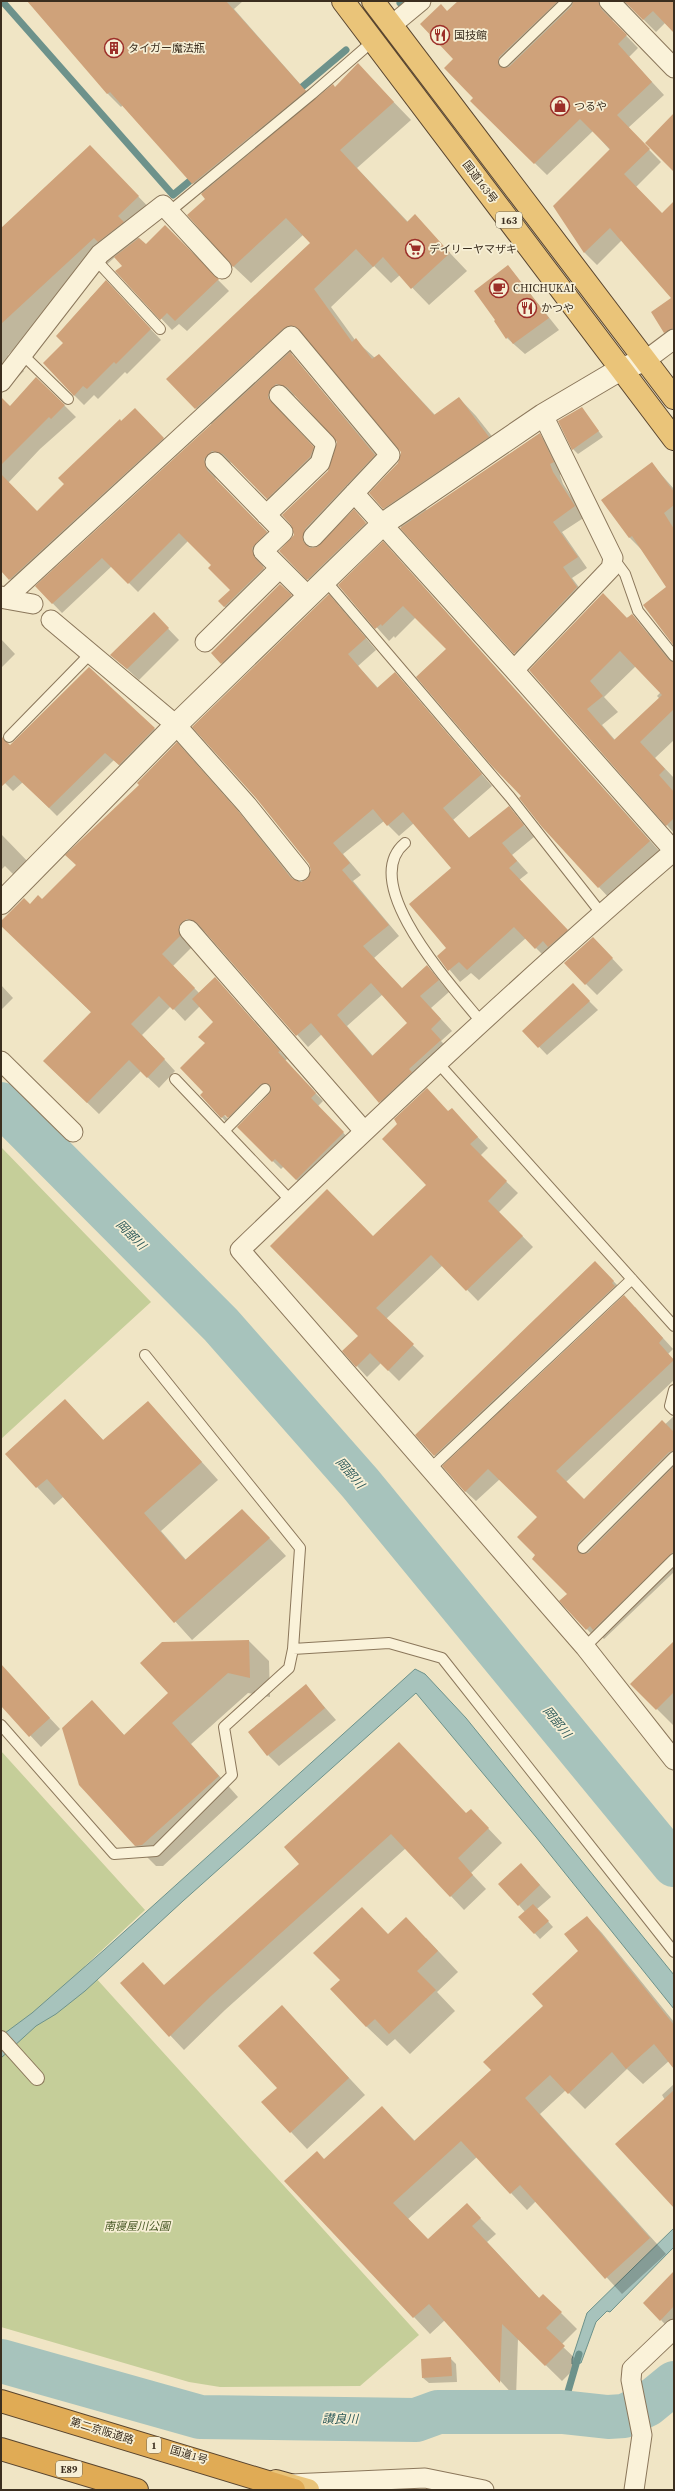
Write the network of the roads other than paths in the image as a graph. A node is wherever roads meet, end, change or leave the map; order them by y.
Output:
1 (343, 1) edge
2 (373, 1) edge
3 (421, 1) edge
4 (567, 1) edge
5 (609, 1) edge
6 (392, 25) junction
7 (373, 41) junction
8 (504, 62) dead end
9 (674, 68) edge
10 (169, 212) junction
11 (96, 260) junction
12 (222, 268) dead end
13 (160, 328) dead end
14 (674, 339) edge
15 (22, 355) junction
16 (646, 360) junction
17 (621, 369) junction
18 (1, 382) edge
19 (278, 395) dead end
20 (674, 398) edge
21 (68, 399) dead end
22 (543, 415) junction
23 (674, 439) edge
24 (215, 462) dead end
25 (354, 493) junction
26 (266, 515) junction
27 (383, 524) junction
28 (313, 537) dead end
29 (613, 558) junction
30 (280, 568) junction
31 (325, 580) junction
32 (308, 596) junction
33 (3, 597) edge
34 (33, 604) dead end
35 (51, 620) dead end
36 (204, 642) dead end
37 (92, 653) junction
38 (674, 656) edge
39 (514, 670) junction
40 (176, 725) junction
41 (9, 737) dead end
42 (405, 843) dead end
43 (674, 851) edge
44 (300, 871) dead end
45 (1, 903) edge
46 (602, 913) junction
47 (189, 930) dead end
48 (482, 1023) junction
49 (1, 1061) edge
50 (438, 1063) junction
51 (176, 1079) dead end
52 (265, 1089) dead end
53 (224, 1131) junction
54 (364, 1131) junction
55 (73, 1132) dead end
56 (291, 1201) junction
57 (632, 1279) junction
58 (674, 1326) edge
59 (145, 1355) dead end
60 (674, 1390) edge
61 (674, 1410) edge
62 (674, 1457) edge
63 (430, 1468) junction
64 (583, 1548) dead end
65 (674, 1559) edge
66 (585, 1646) junction
67 (293, 1649) junction
68 (1, 1725) edge
69 (674, 1760) edge
70 (674, 1952) edge
71 (1, 2038) edge
72 (37, 2078) dead end
73 (674, 2329) edge
74 (1, 2400) edge
75 (1, 2449) edge
76 (1, 2455) edge
77 (62, 2473) junction
78 (290, 2487) edge
79 (106, 2490) edge
80 (114, 2490) edge
81 (137, 2490) edge
82 (308, 2490) edge
83 (484, 2490) edge
84 (634, 2490) edge

1 - 7 highway, 国道163号 / 163
2 - 6 highway, 163
3 - 6 street
4 - 8 lane
5 - 9 street
6 - 16 highway, 163
7 - 10 lane
7 - 17 highway, 国道163号 / 163
10 - 11 street
10 - 12 street
11 - 13 lane
11 - 15 street
14 - 16 street
15 - 18 street
15 - 21 lane
16 - 17 street
16 - 20 highway, 163
17 - 22 street
17 - 23 highway, 国道163号 / 163
19 - 26 street
22 - 27 street
22 - 29 street
24 - 26 street
25 - 27 street
25 - 28 street
25 - 33 street
26 - 30 street
27 - 31 street
27 - 39 street
29 - 38 lane
29 - 39 street
30 - 32 street
30 - 36 street
31 - 32 street
31 - 46 lane
32 - 40 street
33 - 34 street
35 - 37 street
37 - 40 street
37 - 41 lane
39 - 43 street
40 - 44 street
40 - 45 street
42 - 48 lane
43 - 46 street
46 - 48 street
47 - 54 street
48 - 50 street
49 - 55 street
50 - 54 street
50 - 57 lane
51 - 53 lane
52 - 53 lane
53 - 56 lane
54 - 56 street
56 - 63 street
57 - 58 lane
57 - 63 lane
59 - 67 lane
60 - 61 lane
62 - 64 lane
63 - 66 street
65 - 66 lane
66 - 69 street
67 - 68 lane
67 - 70 lane
71 - 72 street
73 - 84 street
74 - 78 highway, 第二京阪道路
75 - 81 highway, E89
76 - 77 highway
77 - 79 highway
77 - 80 highway
78 - 82 highway
78 - 83 street

